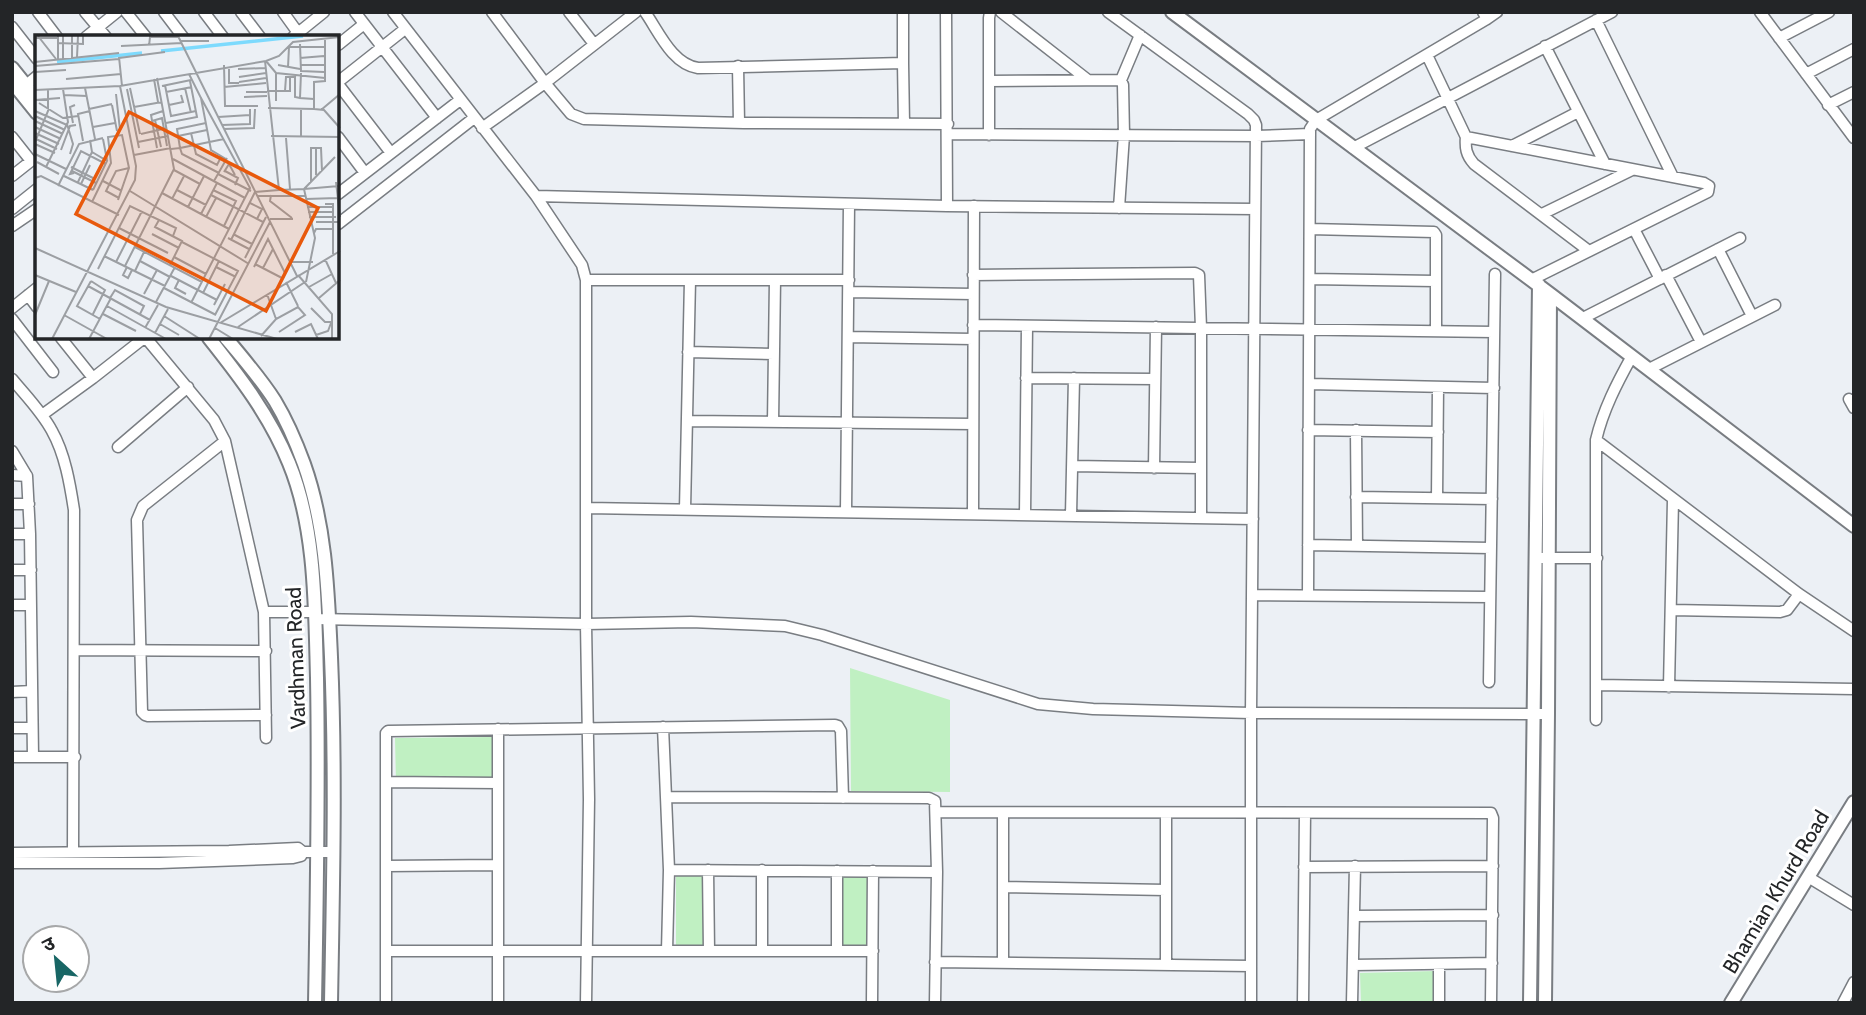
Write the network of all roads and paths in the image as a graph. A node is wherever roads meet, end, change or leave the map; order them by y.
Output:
1 (38, 12) edge
2 (85, 12) edge
3 (117, 12) edge
4 (126, 12) edge
5 (164, 12) edge
6 (204, 12) edge
7 (241, 12) edge
8 (283, 12) edge
9 (324, 12) edge
10 (355, 12) edge
11 (393, 12) edge
12 (492, 12) edge
13 (569, 12) edge
14 (636, 12) edge
15 (645, 12) edge
16 (903, 12) edge
17 (946, 12) edge
18 (1001, 12) edge
19 (1108, 12) edge
20 (1172, 12) edge
21 (1497, 12) edge
22 (1612, 12) edge
23 (1760, 12) edge
24 (1803, 12) edge
25 (1829, 12) edge
26 (989, 13) edge
27 (1485, 16) edge
28 (1596, 20) junction
29 (1808, 23) junction
30 (364, 24) junction
31 (12, 27) edge
32 (98, 27) junction
33 (405, 29) junction
34 (55, 35) edge
35 (88, 35) edge
36 (104, 35) edge
37 (144, 35) edge
38 (181, 35) edge
39 (221, 35) edge
40 (258, 35) edge
41 (297, 35) edge
42 (1140, 35) junction
43 (1779, 38) junction
44 (340, 43) edge
45 (594, 44) junction
46 (1545, 46) junction
47 (382, 47) junction
48 (1854, 49) edge
49 (1427, 55) junction
50 (35, 57) edge
51 (902, 63) junction
52 (738, 66) junction
53 (12, 68) edge
54 (1806, 75) junction
55 (35, 78) edge
56 (989, 80) junction
57 (1088, 80) junction
58 (1121, 80) junction
59 (340, 81) edge
60 (12, 82) edge
61 (545, 83) junction
62 (26, 85) junction
63 (340, 86) edge
64 (1854, 92) edge
65 (35, 96) edge
66 (1447, 97) junction
67 (460, 100) junction
68 (1828, 105) junction
69 (35, 111) edge
70 (1578, 112) junction
71 (437, 118) junction
72 (474, 118) junction
73 (1316, 120) junction
74 (739, 123) junction
75 (904, 124) junction
76 (482, 128) junction
77 (948, 129) junction
78 (1310, 134) junction
79 (989, 135) junction
80 (1124, 135) junction
81 (1256, 136) junction
82 (1466, 136) junction
83 (12, 137) edge
84 (1854, 138) edge
85 (340, 140) edge
86 (1512, 146) junction
87 (1353, 148) junction
88 (391, 153) junction
89 (1605, 164) junction
90 (34, 165) edge
91 (1632, 170) junction
92 (365, 173) junction
93 (12, 176) edge
94 (1673, 177) junction
95 (35, 191) edge
96 (340, 192) edge
97 (536, 196) junction
98 (849, 204) junction
99 (947, 206) junction
100 (974, 206) junction
101 (1119, 208) junction
102 (12, 209) edge
103 (1255, 209) junction
104 (35, 210) edge
105 (1542, 214) junction
106 (340, 222) edge
107 (12, 226) edge
108 (1310, 229) junction
109 (1634, 229) junction
110 (1740, 238) dead end
111 (1718, 249) junction
112 (1589, 251) junction
113 (1495, 274) dead end
114 (974, 275) junction
115 (1663, 277) junction
116 (1310, 279) junction
117 (586, 280) junction
118 (690, 280) junction
119 (775, 280) junction
120 (849, 280) junction
121 (1435, 281) junction
122 (1535, 282) junction
123 (35, 290) edge
124 (849, 292) junction
125 (973, 293) junction
126 (1550, 294) junction
127 (28, 295) junction
128 (35, 304) edge
129 (1775, 305) dead end
130 (12, 308) edge
131 (1752, 316) junction
132 (1583, 318) junction
133 (12, 319) edge
134 (973, 325) junction
135 (1027, 326) junction
136 (1156, 327) junction
137 (1201, 328) junction
138 (1254, 329) junction
139 (1309, 329) junction
140 (1436, 331) junction
141 (1494, 332) junction
142 (848, 337) junction
143 (973, 339) junction
144 (63, 340) edge
145 (142, 340) edge
146 (147, 340) edge
147 (211, 340) edge
148 (228, 340) edge
149 (1701, 342) junction
150 (688, 352) junction
151 (774, 354) junction
152 (1632, 356) junction
153 (1649, 369) junction
154 (53, 372) dead end
155 (1026, 378) junction
156 (1074, 378) junction
157 (12, 379) edge
158 (93, 379) junction
159 (1155, 379) junction
160 (1309, 384) junction
161 (188, 387) junction
162 (1438, 387) junction
163 (1494, 388) junction
164 (42, 415) junction
165 (687, 421) junction
166 (773, 422) junction
167 (847, 422) junction
168 (973, 424) junction
169 (1308, 430) junction
170 (1356, 430) junction
171 (1438, 432) junction
172 (1596, 440) junction
173 (225, 441) junction
174 (118, 447) dead end
175 (12, 451) edge
176 (1072, 466) junction
177 (1154, 468) junction
178 (1200, 468) junction
179 (12, 475) edge
180 (27, 476) junction
181 (1356, 497) junction
182 (1437, 498) junction
183 (1492, 499) junction
184 (1673, 500) junction
185 (12, 504) edge
186 (29, 504) junction
187 (587, 508) junction
188 (685, 509) junction
189 (846, 512) junction
190 (973, 514) junction
191 (1025, 515) junction
192 (1071, 515) junction
193 (1201, 519) junction
194 (1252, 519) junction
195 (1854, 526) edge
196 (12, 534) edge
197 (30, 534) junction
198 (1308, 545) junction
199 (1357, 546) junction
200 (1491, 548) junction
201 (1535, 558) junction
202 (1549, 558) junction
203 (1597, 558) junction
204 (12, 570) edge
205 (31, 570) junction
206 (1799, 594) junction
207 (1252, 595) junction
208 (1307, 595) junction
209 (1490, 597) junction
210 (12, 605) edge
211 (31, 605) junction
212 (1671, 610) junction
213 (264, 612) junction
214 (315, 616) junction
215 (329, 620) junction
216 (586, 624) junction
217 (1854, 631) edge
218 (74, 650) junction
219 (141, 650) junction
220 (266, 651) junction
221 (1489, 682) dead end
222 (1596, 685) junction
223 (1670, 687) junction
224 (1854, 689) edge
225 (32, 691) junction
226 (12, 692) edge
227 (1251, 712) junction
228 (1533, 714) junction
229 (1548, 714) junction
230 (266, 715) junction
231 (1596, 720) dead end
232 (663, 727) junction
233 (12, 728) edge
234 (32, 728) junction
235 (588, 728) junction
236 (498, 729) junction
237 (266, 738) dead end
238 (12, 757) edge
239 (33, 757) junction
240 (75, 757) junction
241 (386, 782) junction
242 (498, 783) junction
243 (666, 797) junction
244 (843, 798) junction
245 (1854, 802) edge
246 (936, 812) junction
247 (1003, 813) junction
248 (1166, 813) junction
249 (1251, 813) junction
250 (1305, 813) junction
251 (73, 852) junction
252 (303, 852) junction
253 (318, 852) junction
254 (334, 852) junction
255 (12, 853) edge
256 (12, 863) edge
257 (386, 866) junction
258 (498, 866) junction
259 (1355, 866) junction
260 (1493, 866) junction
261 (1304, 867) junction
262 (669, 870) junction
263 (708, 870) junction
264 (762, 870) junction
265 (837, 871) junction
266 (873, 871) junction
267 (937, 872) junction
268 (1808, 877) junction
269 (1003, 887) junction
270 (1166, 890) junction
271 (1854, 905) edge
272 (1493, 915) junction
273 (1354, 916) junction
274 (498, 950) junction
275 (386, 951) junction
276 (586, 951) junction
277 (667, 951) junction
278 (709, 951) junction
279 (762, 951) junction
280 (837, 951) junction
281 (873, 951) junction
282 (935, 962) junction
283 (1003, 963) junction
284 (1492, 963) junction
285 (1439, 964) junction
286 (1166, 965) junction
287 (1353, 965) junction
288 (1251, 966) junction
289 (1854, 982) edge
290 (315, 1003) edge
291 (331, 1003) edge
292 (386, 1003) edge
293 (498, 1003) edge
294 (586, 1003) edge
295 (872, 1003) edge
296 (935, 1003) edge
297 (1251, 1003) edge
298 (1303, 1003) edge
299 (1352, 1003) edge
300 (1439, 1003) edge
301 (1491, 1003) edge
302 (1530, 1003) edge
303 (1545, 1003) edge
304 (1731, 1003) edge
305 (1843, 1003) edge

1 - 34 street
2 - 32 street
3 - 32 street
4 - 37 street
5 - 38 street
6 - 39 street
7 - 40 street
8 - 41 street
9 - 41 street
10 - 30 street
11 - 33 street
12 - 61 street
13 - 45 street
14 - 45 street
15 - 52 street
16 - 51 street
17 - 77 street
18 - 57 street
19 - 42 street
20 - 73 street
21 - 27 street
22 - 28 street
23 - 43 street
24 - 29 street
25 - 29 street
26 - 56 street
27 - 49 street
28 - 46 street
28 - 94 street
29 - 43 street
30 - 44 street
30 - 47 street
31 - 50 street
32 - 35 street
32 - 36 street
33 - 47 street
33 - 67 street
42 - 58 street
42 - 81 street
43 - 54 street
45 - 61 street
46 - 66 street
46 - 70 street
47 - 59 street
47 - 71 street
48 - 54 street
49 - 66 street
49 - 73 street
51 - 52 street
51 - 75 street
52 - 74 street
53 - 62 street
54 - 68 street
55 - 62 street
56 - 57 street
56 - 79 street
57 - 58 street
58 - 80 street
60 - 69 street
61 - 74 street
61 - 76 street
62 - 65 street
63 - 88 street
64 - 68 street
66 - 82 street
66 - 87 street
67 - 71 street
67 - 72 street
68 - 84 street
70 - 86 street
70 - 89 street
71 - 88 street
72 - 76 street
72 - 106 street
73 - 78 street
73 - 87 street
74 - 75 street
75 - 77 street
76 - 97 street
77 - 79 street
77 - 99 street
78 - 81 street
78 - 108 street
79 - 80 street
80 - 81 street
80 - 101 street
81 - 103 street
82 - 86 street
82 - 105 street
83 - 90 street
85 - 92 street
86 - 89 street
87 - 122 street
88 - 92 street
89 - 91 street
90 - 93 street
91 - 94 street
91 - 105 street
92 - 96 street
94 - 109 street
95 - 102 street
97 - 98 street
97 - 117 street
98 - 99 street
98 - 120 street
99 - 100 street
100 - 101 street
100 - 114 street
101 - 103 street
103 - 138 street
104 - 107 street
105 - 112 street
108 - 116 street
108 - 121 street
109 - 112 street
109 - 115 street
110 - 111 street
111 - 115 street
111 - 131 street
112 - 122 street
113 - 141 street
114 - 125 street
114 - 137 street
115 - 132 street
115 - 149 street
116 - 121 street
116 - 139 street
117 - 118 street
117 - 187 street
118 - 119 street
118 - 150 street
119 - 120 street
119 - 151 street
120 - 124 street
121 - 140 street
122 - 126 street
122 - 201 street
123 - 127 street
124 - 125 street
124 - 142 street
125 - 134 street
126 - 132 street
126 - 202 street
127 - 128 street
127 - 130 street
129 - 131 street
131 - 149 street
132 - 152 street
133 - 154 street
134 - 135 street
134 - 143 street
135 - 136 street
135 - 155 street
136 - 137 street
136 - 159 street
137 - 138 street
137 - 178 street
138 - 139 street
138 - 194 street
139 - 140 street
139 - 160 street
140 - 141 street
141 - 163 street
142 - 143 street
142 - 167 street
143 - 168 street
144 - 158 street
145 - 158 street
146 - 161 street
147 - 214 street, Vardhman Road
148 - 215 street, Vardhman Road
149 - 153 street
150 - 151 street
150 - 165 street
151 - 166 street
152 - 153 street
152 - 172 street
153 - 195 street
155 - 156 street
155 - 191 street
156 - 159 street
156 - 176 street
157 - 164 street
158 - 164 street
159 - 177 street
160 - 162 street
160 - 169 street
161 - 173 street
161 - 174 street
162 - 163 street
162 - 171 street
163 - 183 street
164 - 218 street
165 - 166 street
165 - 188 street
166 - 167 street
167 - 168 street
167 - 189 street
168 - 190 street
169 - 170 street
169 - 198 street
170 - 171 street
170 - 181 street
171 - 182 street
172 - 184 street
172 - 203 street
173 - 213 street
173 - 219 street
175 - 180 street
176 - 177 street
176 - 192 street
177 - 178 street
178 - 193 street
179 - 180 street
180 - 186 street
181 - 182 street
181 - 199 street
182 - 183 street
183 - 200 street
184 - 206 street
184 - 212 street
185 - 186 street
186 - 197 street
187 - 188 street
187 - 216 street
188 - 189 street
189 - 190 street
190 - 191 street
191 - 192 street
192 - 193 street
193 - 194 street
194 - 207 street
196 - 197 street
197 - 205 street
198 - 199 street
198 - 208 street
199 - 200 street
200 - 209 street
201 - 202 street
201 - 228 street
202 - 203 street
202 - 229 street
203 - 222 street
204 - 205 street
205 - 211 street
206 - 212 street
206 - 217 street
207 - 208 street
207 - 227 street
208 - 209 street
209 - 221 street
210 - 211 street
211 - 225 street
212 - 223 street
213 - 214 street
213 - 220 street
214 - 215 street
214 - 253 street, Vardhman Road
215 - 216 street
215 - 254 street, Vardhman Road
216 - 227 street
216 - 235 street
218 - 219 street
218 - 240 street
219 - 220 street
219 - 230 street
220 - 230 street
222 - 223 street
222 - 231 street
223 - 224 street
225 - 226 street
225 - 234 street
227 - 228 street
227 - 249 street
228 - 229 street
228 - 302 street
229 - 303 street
230 - 237 street
232 - 235 street
232 - 243 street
232 - 244 street
233 - 234 street
234 - 239 street
235 - 236 street
235 - 276 street
236 - 241 street
236 - 242 street
238 - 239 street
239 - 240 street
240 - 251 street
241 - 242 street
241 - 257 street
242 - 258 street
243 - 244 street
243 - 262 street
244 - 246 street
245 - 268 street, Bhamian Khurd Road
246 - 247 street
246 - 267 street
247 - 248 street
247 - 269 street
248 - 249 street
248 - 270 street
249 - 250 street
249 - 288 street
250 - 260 street
250 - 261 street
251 - 252 street
251 - 255 street
252 - 253 street
252 - 256 street
253 - 254 street
253 - 290 street, Vardhman Road
254 - 291 street, Vardhman Road
257 - 258 street
257 - 275 street
258 - 274 street
259 - 260 street
259 - 261 street
259 - 273 street
260 - 272 street
261 - 298 street
262 - 263 street
262 - 277 street
263 - 264 street
263 - 278 street
264 - 265 street
264 - 279 street
265 - 266 street
265 - 280 street
266 - 267 street
266 - 281 street
267 - 282 street
268 - 271 street
268 - 304 street, Bhamian Khurd Road
269 - 270 street
269 - 283 street
270 - 286 street
272 - 273 street
272 - 284 street
273 - 287 street
274 - 275 street
274 - 276 street
274 - 293 street
275 - 292 street
276 - 277 street
276 - 294 street
277 - 278 street
278 - 279 street
279 - 280 street
280 - 281 street
281 - 295 street
282 - 283 street
282 - 296 street
283 - 286 street
284 - 285 street
284 - 301 street
285 - 287 street
285 - 300 street
286 - 288 street
287 - 299 street
288 - 297 street
289 - 305 street

